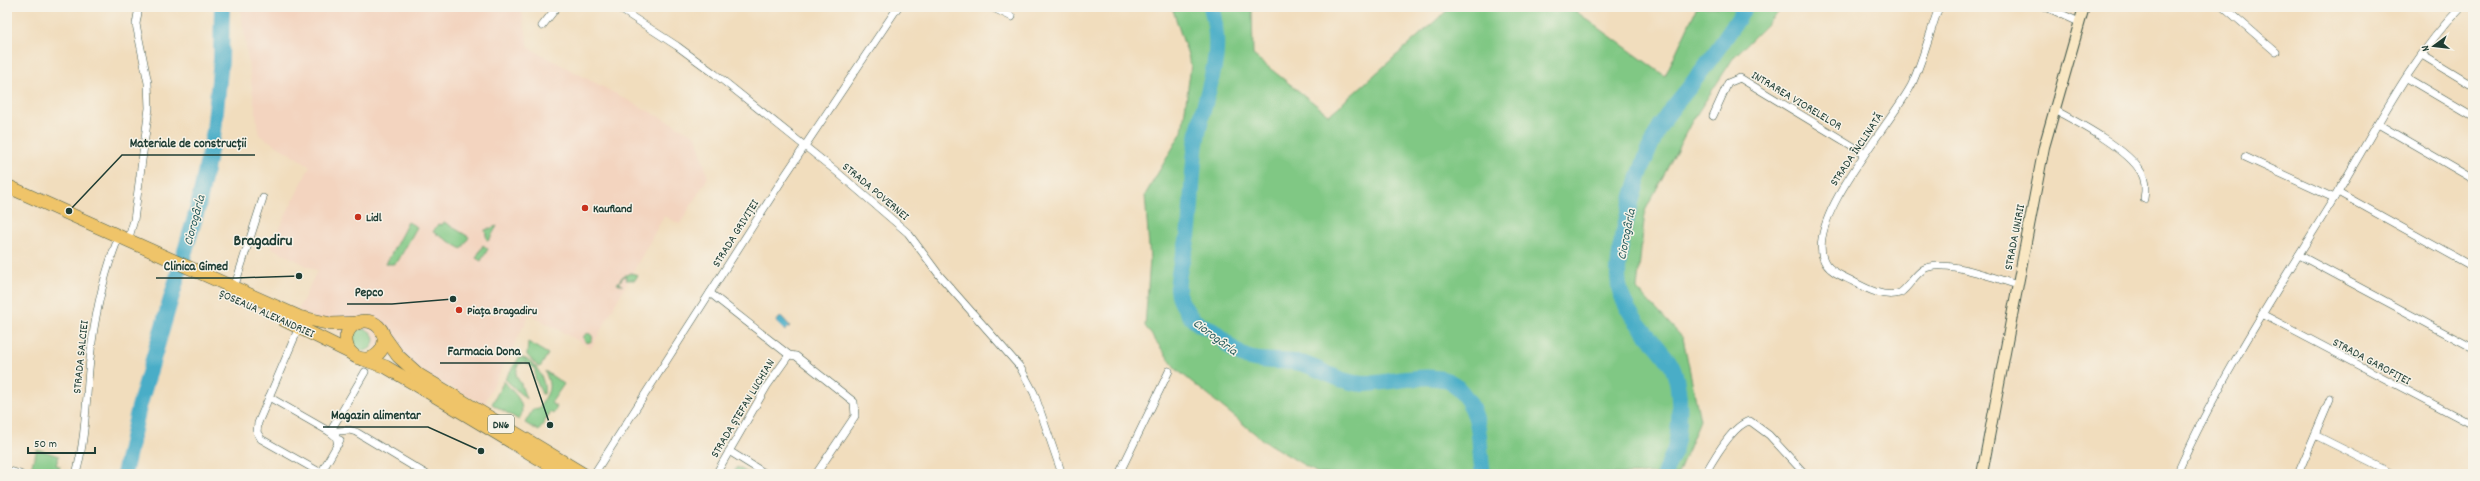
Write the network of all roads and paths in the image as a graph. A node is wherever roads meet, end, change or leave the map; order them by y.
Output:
1 (140, 7) edge
2 (557, 7) edge
3 (617, 7) edge
4 (898, 7) edge
5 (991, 7) edge
6 (1939, 7) edge
7 (2046, 7) edge
8 (2084, 7) edge
9 (2224, 7) edge
10 (2461, 7) edge
11 (1012, 17) dead end
12 (2079, 22) junction
13 (542, 26) dead end
14 (2276, 52) dead end
15 (2422, 55) junction
16 (2407, 78) junction
17 (2473, 86) edge
18 (2053, 109) junction
19 (1713, 116) dead end
20 (2473, 117) edge
21 (2378, 124) junction
22 (804, 146) junction
23 (1864, 153) junction
24 (2245, 157) dead end
25 (2473, 179) edge
26 (7, 186) edge
27 (2336, 195) junction
28 (7, 196) edge
29 (263, 198) dead end
30 (2144, 199) dead end
31 (122, 242) junction
32 (2299, 255) junction
33 (2473, 267) edge
34 (213, 284) junction
35 (2018, 285) junction
36 (234, 288) junction
37 (710, 293) junction
38 (2262, 314) junction
39 (358, 323) junction
40 (299, 327) junction
41 (383, 335) junction
42 (2473, 348) edge
43 (351, 353) junction
44 (789, 355) junction
45 (363, 359) junction
46 (1170, 371) dead end
47 (364, 372) dead end
48 (269, 397) junction
49 (2330, 399) dead end
50 (2473, 425) edge
51 (345, 431) junction
52 (330, 432) junction
53 (2315, 435) junction
54 (338, 444) junction
55 (729, 451) junction
56 (7, 470) edge
57 (20, 474) edge
58 (76, 474) edge
59 (322, 474) edge
60 (426, 474) edge
61 (564, 474) edge
62 (583, 474) edge
63 (594, 474) edge
64 (716, 474) edge
65 (766, 474) edge
66 (816, 474) edge
67 (1062, 474) edge
68 (1119, 474) edge
69 (1705, 474) edge
70 (1805, 474) edge
71 (1982, 474) edge
72 (2177, 474) edge
73 (2298, 474) edge
74 (2393, 474) edge

1 - 31 street, STRADA SALCIEI
2 - 13 street
3 - 22 street, STRADA POVERNEI
4 - 22 street, STRADA GRIVIȚEI
5 - 11 street
6 - 23 street, STRADA ÎNCLINATĂ
7 - 12 street
8 - 12 main road, STRADA UNIRII
9 - 14 street
10 - 15 street
12 - 18 main road, STRADA UNIRII
15 - 16 street
15 - 17 street
16 - 20 street
16 - 21 street
18 - 30 street
18 - 35 main road, STRADA UNIRII
19 - 23 street, INTRAREA VIORELELOR
21 - 25 street
21 - 27 street
22 - 37 street, STRADA GRIVIȚEI
22 - 67 street, STRADA POVERNEI
23 - 35 street, STRADA ÎNCLINATĂ
24 - 27 street
26 - 31 highway, ȘOSEAUA ALEXANDRIEI / DN6
27 - 32 street
27 - 33 street
28 - 31 highway, ȘOSEAUA ALEXANDRIEI / DN6
29 - 36 street, ȘOSEAUA ALEXANDRIEI
31 - 34 highway, ȘOSEAUA ALEXANDRIEI / DN6
31 - 58 street, STRADA SALCIEI
32 - 38 street
32 - 42 street
34 - 36 highway, ȘOSEAUA ALEXANDRIEI / DN6
34 - 40 highway, ȘOSEAUA ALEXANDRIEI / DN6
35 - 71 main road, STRADA UNIRII
36 - 39 highway, ȘOSEAUA ALEXANDRIEI / DN6
37 - 44 street
37 - 63 street, STRADA GRIVIȚEI
38 - 50 street, STRADA GAROFIȚEI
38 - 72 street
39 - 41 highway, ȘOSEAUA ALEXANDRIEI / DN6
39 - 43 highway
40 - 43 highway, ȘOSEAUA ALEXANDRIEI / DN6
40 - 48 street
41 - 45 highway
41 - 62 highway, ȘOSEAUA ALEXANDRIEI / DN6
43 - 45 highway, ȘOSEAUA ALEXANDRIEI / DN6
44 - 55 street, STRADA ȘTEFAN LUCHIAN
44 - 66 street
45 - 61 highway, ȘOSEAUA ALEXANDRIEI / DN6
46 - 68 street
47 - 52 street
48 - 52 street
48 - 59 street
49 - 53 street
51 - 52 street
51 - 54 street
51 - 60 street
52 - 54 street
53 - 73 street
53 - 74 street
54 - 59 street
55 - 64 street, STRADA ȘTEFAN LUCHIAN
55 - 65 street
56 - 57 street
69 - 70 street

